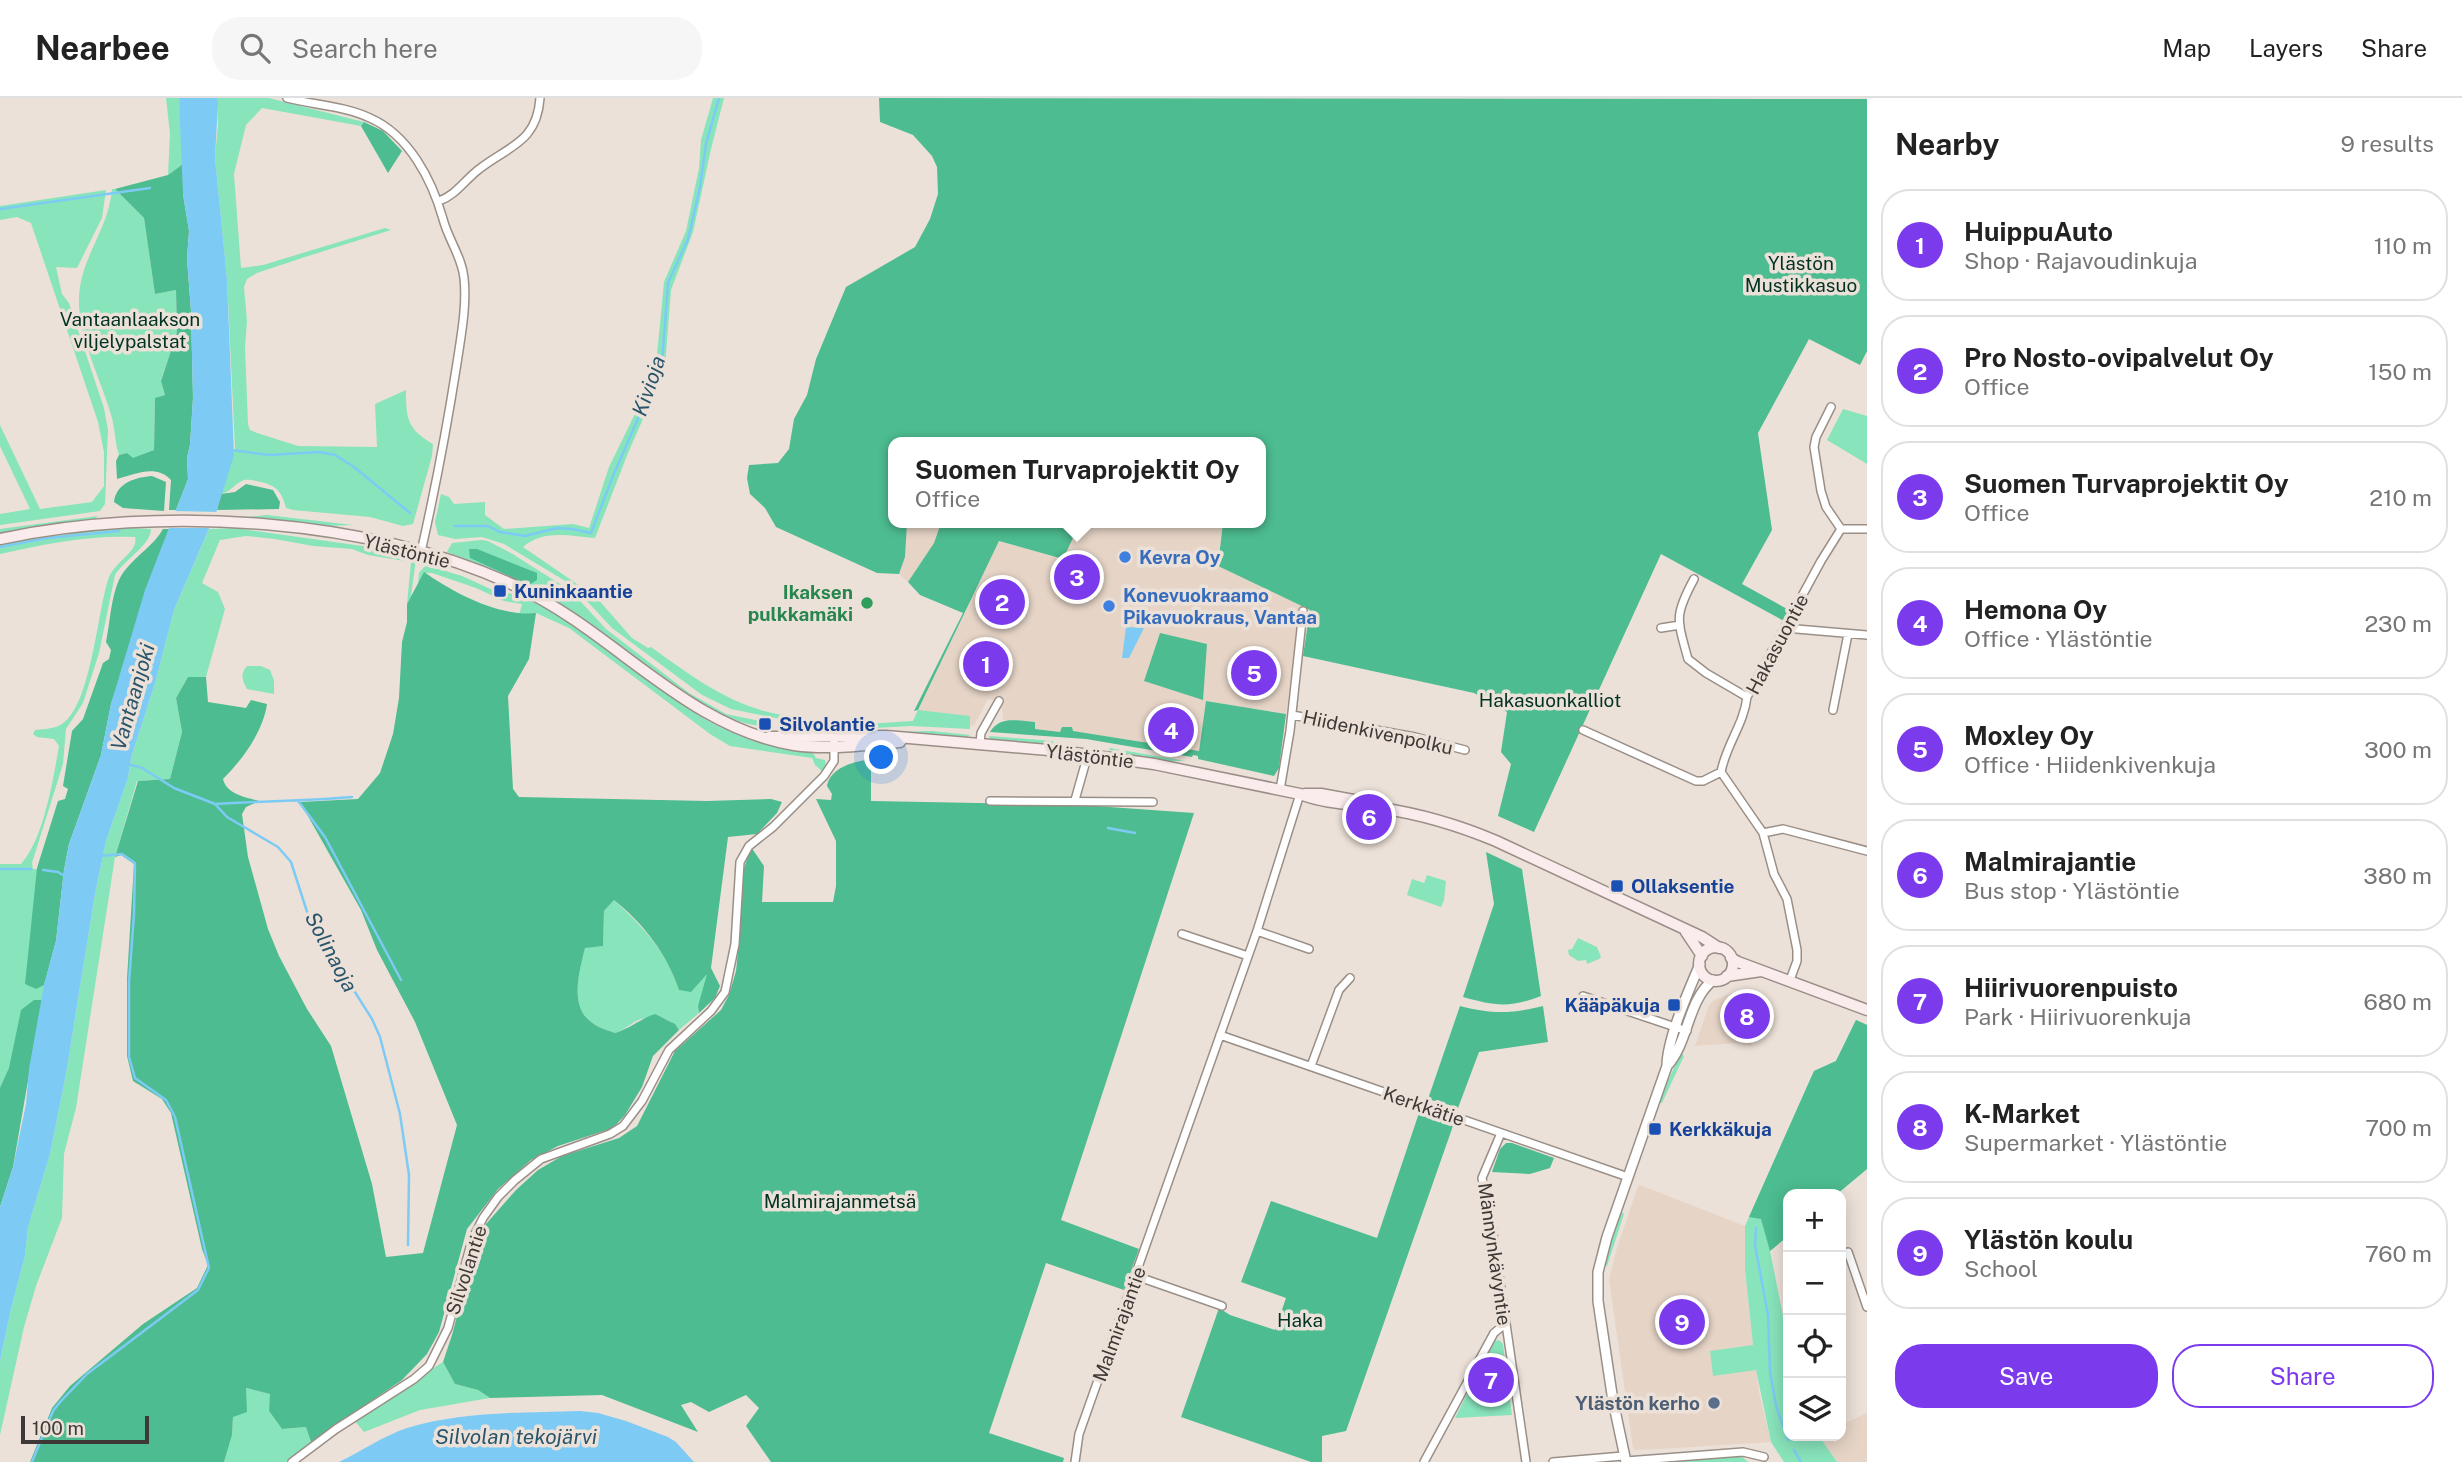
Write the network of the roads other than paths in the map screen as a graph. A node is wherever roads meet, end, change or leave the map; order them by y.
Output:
1 (287, 98) edge
2 (540, 98) edge
3 (329, 102) edge
4 (439, 201) junction
5 (1831, 407) dead end
6 (1841, 529) junction
7 (1867, 529) edge
8 (0, 539) edge
9 (421, 552) junction
10 (1694, 579) dead end
11 (1303, 611) dead end
12 (1679, 625) junction
13 (1661, 628) dead end
14 (1785, 628) junction
15 (1848, 634) junction
16 (1867, 635) edge
17 (1747, 697) junction
18 (999, 701) dead end
19 (1833, 710) dead end
20 (1292, 715) junction
21 (1583, 730) dead end
22 (834, 742) junction
23 (980, 744) junction
24 (1465, 750) dead end
25 (1088, 754) junction
26 (1721, 772) junction
27 (1280, 790) junction
28 (1300, 794) junction
29 (1075, 800) junction
30 (990, 801) dead end
31 (1153, 802) dead end
32 (1763, 833) junction
33 (1867, 851) edge
34 (1257, 931) junction
35 (1685, 931) junction
36 (1182, 934) dead end
37 (1719, 948) junction
38 (1309, 949) dead end
39 (1248, 956) junction
40 (1731, 958) junction
41 (1701, 960) junction
42 (1761, 971) junction
43 (1727, 976) junction
44 (1350, 978) dead end
45 (1713, 981) junction
46 (1790, 981) junction
47 (1583, 996) dead end
48 (1867, 1010) edge
49 (1677, 1027) junction
50 (1687, 1031) junction
51 (1220, 1035) junction
52 (1311, 1066) junction
53 (1667, 1066) junction
54 (1501, 1133) junction
55 (1628, 1177) junction
56 (1848, 1252) dead end
57 (1136, 1276) junction
58 (1222, 1306) dead end
59 (1867, 1307) edge
60 (1505, 1324) junction
61 (1764, 1457) dead end
62 (1074, 1460) edge
63 (1625, 1460) edge
64 (292, 1462) edge
65 (1424, 1462) edge
66 (1526, 1462) edge
67 (1553, 1462) edge

1 - 3 street
2 - 4 street
3 - 4 street
4 - 9 street
5 - 6 street
6 - 7 street
6 - 14 street, Hakasuontie
8 - 9 main road, Ylästöntie
9 - 22 main road, Ylästöntie
10 - 12 street
11 - 20 street
12 - 13 street
12 - 17 street
14 - 15 street
14 - 17 street, Hakasuontie
15 - 16 street
15 - 19 street
17 - 26 street, Hakasuontie
18 - 23 street
20 - 24 street, Hiidenkivenpolku
20 - 27 street
21 - 26 street
22 - 23 main road, Ylästöntie
22 - 64 street, Silvolantie
23 - 25 main road, Ylästöntie
25 - 27 main road, Ylästöntie
25 - 29 street
26 - 32 street
27 - 28 main road, Ylästöntie
28 - 34 street, Malmirajantie
28 - 35 main road, Ylästöntie
29 - 30 street
29 - 31 street
32 - 33 street
32 - 46 street
34 - 38 street
34 - 39 street, Malmirajantie
35 - 37 main road, Ylästöntie
35 - 41 main road
36 - 39 street
37 - 40 main road, Ylästöntie
37 - 41 main road
39 - 51 street, Malmirajantie
40 - 42 main road, Ylästöntie
40 - 43 main road
41 - 45 main road
41 - 49 street
42 - 43 main road, Ylästöntie
42 - 46 main road, Ylästöntie
43 - 45 main road, Ylästöntie
44 - 52 street
45 - 50 street
46 - 48 main road, Ylästöntie
47 - 49 street
49 - 50 street
49 - 53 street
50 - 53 street
51 - 52 street, Kerkkätie
51 - 57 street, Malmirajantie
52 - 54 street, Kerkkätie
53 - 55 street
54 - 55 street, Kerkkätie
54 - 60 street, Männynkävyntie
55 - 63 street
56 - 59 street
57 - 58 street
57 - 62 street, Malmirajantie
60 - 65 street
60 - 66 street, Männynkävyntie
61 - 63 street
63 - 67 street

